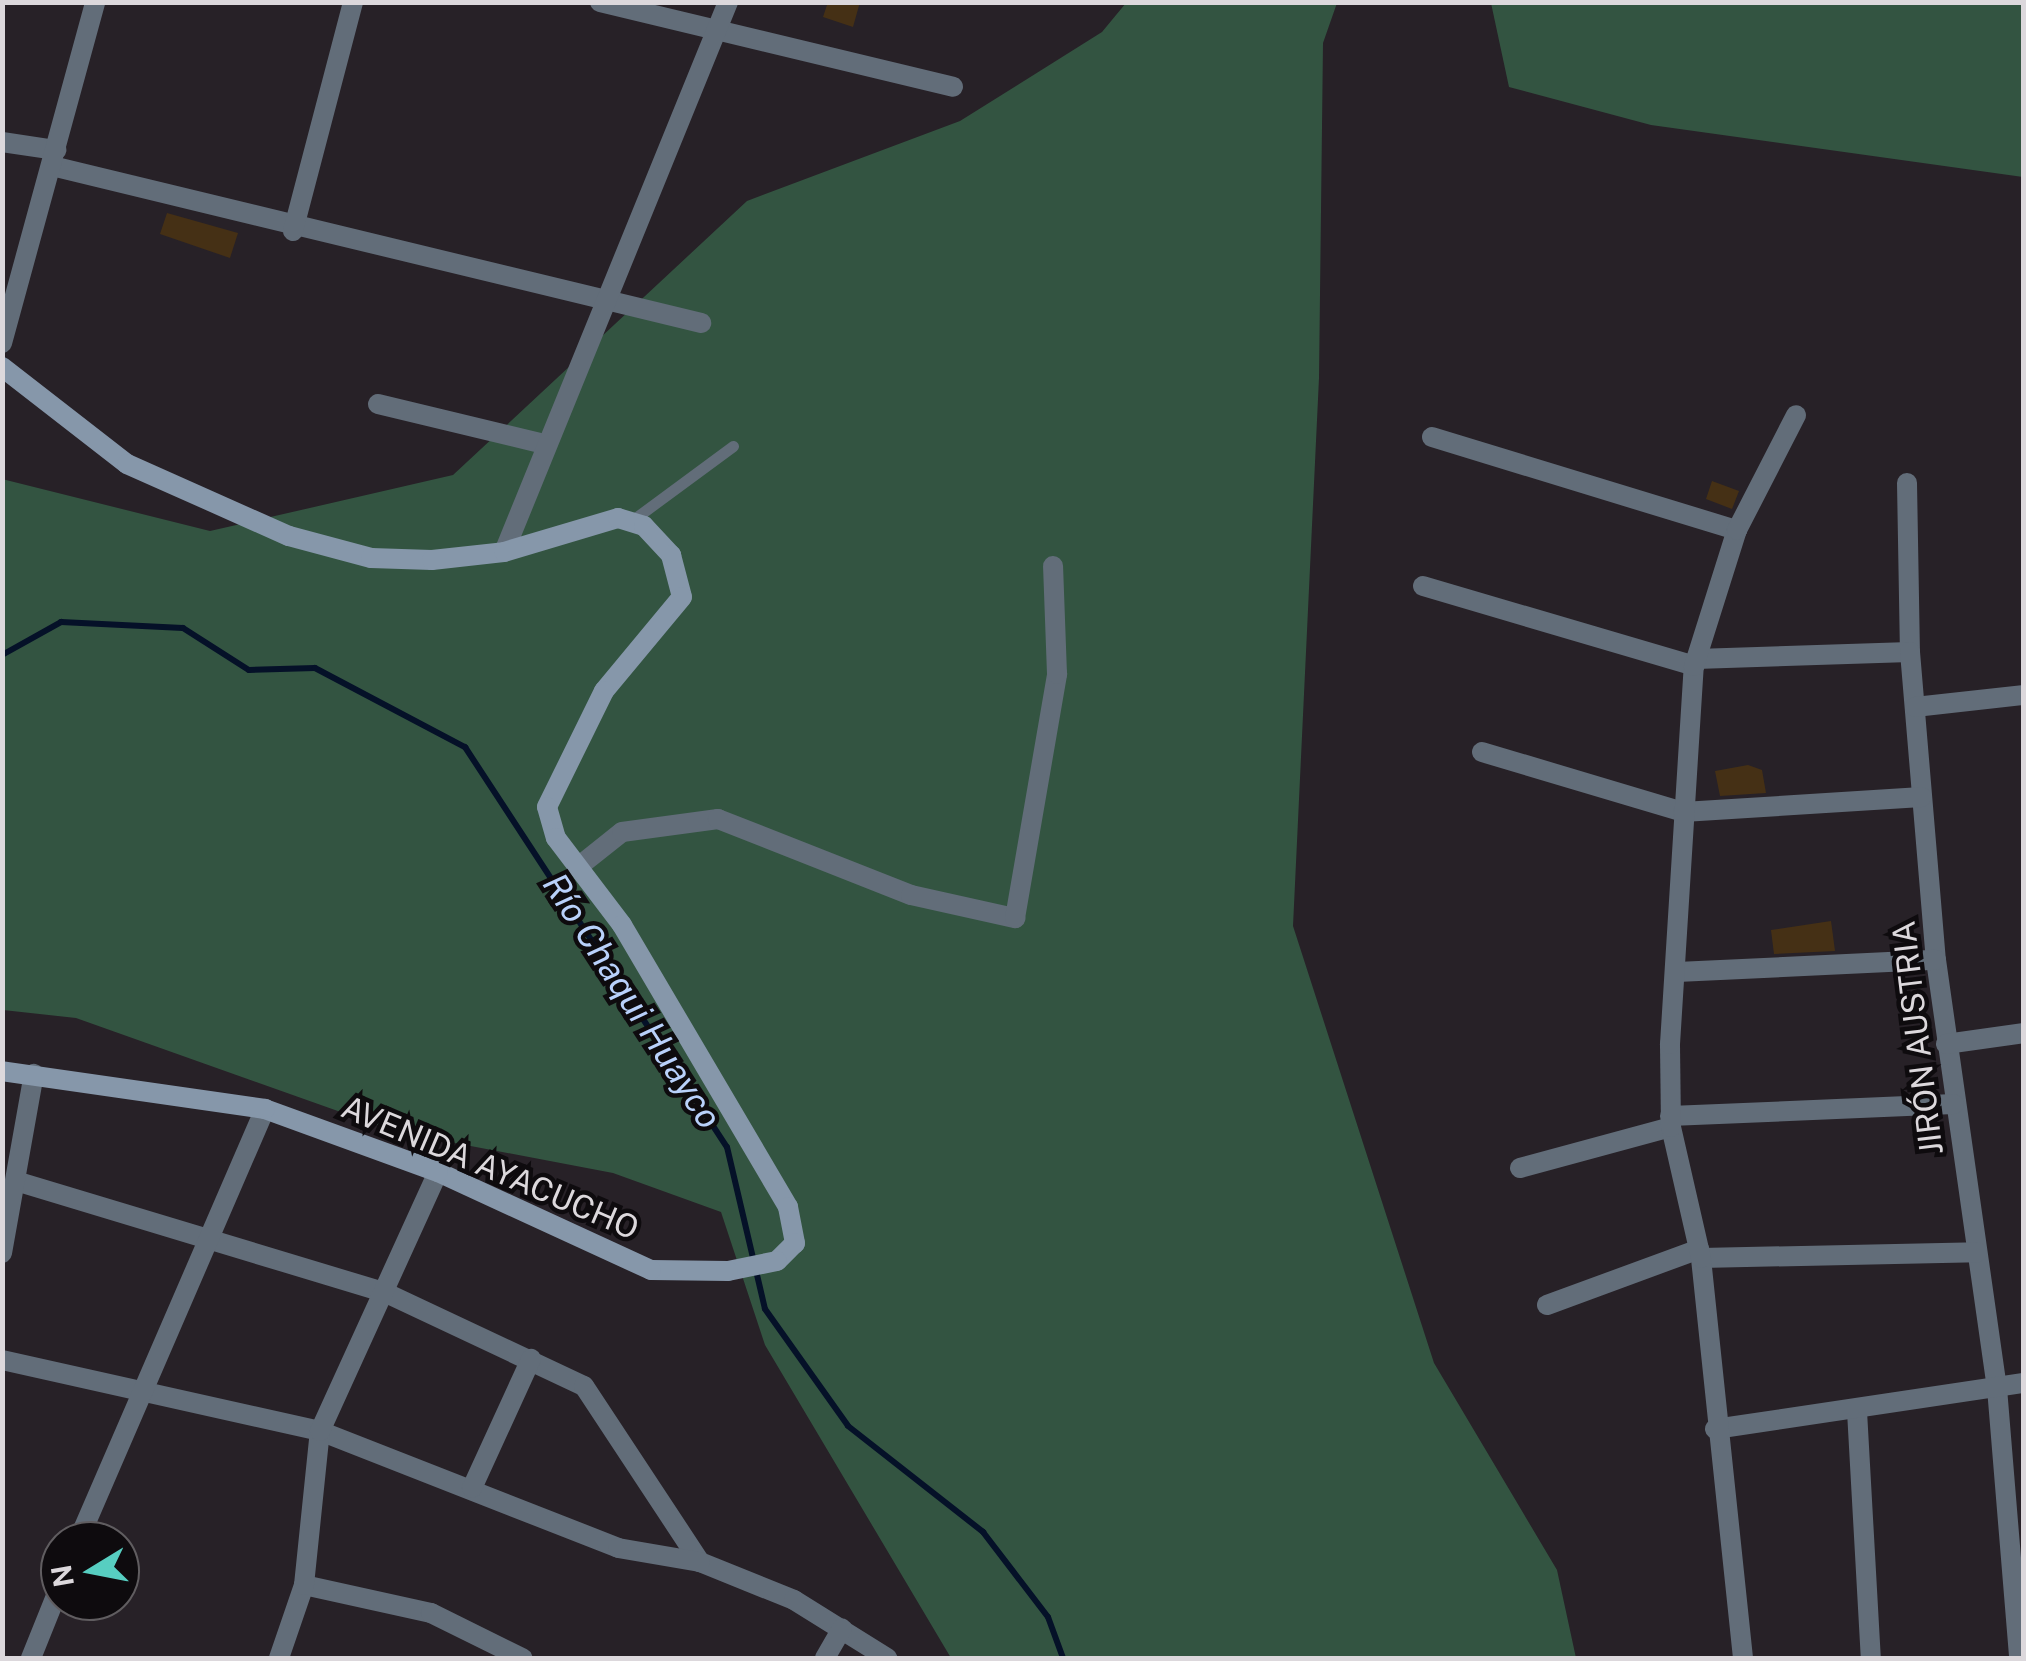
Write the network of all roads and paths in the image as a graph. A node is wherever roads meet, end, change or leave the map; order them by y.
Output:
1 (94, 2) edge
2 (353, 2) edge
3 (600, 2) edge
4 (728, 2) edge
5 (716, 29) junction
6 (953, 87) dead end
7 (2, 142) edge
8 (54, 158) junction
9 (293, 231) junction
10 (605, 294) junction
11 (700, 323) dead end
12 (2, 343) edge
13 (2, 367) edge
14 (378, 404) dead end
15 (1796, 415) dead end
16 (1432, 437) dead end
17 (546, 444) junction
18 (733, 446) dead end
19 (1907, 483) dead end
20 (634, 520) junction
21 (1738, 530) junction
22 (504, 552) junction
23 (1054, 566) dead end
24 (1423, 586) dead end
25 (1910, 652) junction
26 (1695, 662) junction
27 (2024, 695) edge
28 (1915, 707) junction
29 (1482, 752) dead end
30 (1922, 797) junction
31 (1683, 812) junction
32 (578, 867) junction
33 (1936, 960) junction
34 (1677, 972) junction
35 (2024, 1032) edge
36 (1946, 1044) junction
37 (2, 1072) edge
38 (34, 1074) junction
39 (1954, 1104) junction
40 (264, 1109) junction
41 (1671, 1121) junction
42 (1520, 1168) dead end
43 (438, 1172) junction
44 (12, 1193) edge
45 (204, 1240) junction
46 (1977, 1252) junction
47 (2, 1254) edge
48 (1700, 1254) junction
49 (384, 1292) junction
50 (1547, 1304) dead end
51 (531, 1359) junction
52 (2, 1360) edge
53 (2024, 1384) edge
54 (1997, 1388) junction
55 (138, 1392) junction
56 (1857, 1411) junction
57 (1715, 1429) junction
58 (320, 1430) junction
59 (472, 1488) junction
60 (86, 1521) edge
61 (700, 1562) junction
62 (304, 1586) junction
63 (46, 1621) edge
64 (842, 1628) junction
65 (31, 1658) edge
66 (279, 1658) edge
67 (522, 1658) edge
68 (825, 1658) edge
69 (888, 1658) edge
70 (1743, 1658) edge
71 (1871, 1658) edge
72 (2019, 1658) edge

1 - 8 street
2 - 9 street
3 - 5 street
4 - 5 street
5 - 6 street
5 - 10 street
7 - 8 street
8 - 9 street
8 - 12 street
9 - 10 street
10 - 11 street
10 - 17 street
13 - 22 street
14 - 17 street
15 - 21 street
16 - 21 street
17 - 22 street
18 - 20 lane
19 - 25 street, JIRÓN AUSTRIA
20 - 22 street
20 - 32 street
21 - 26 street
23 - 32 street
24 - 26 street
25 - 26 street
25 - 28 street, JIRÓN AUSTRIA
26 - 31 street
27 - 28 street
28 - 30 street, JIRÓN AUSTRIA
29 - 31 street
30 - 31 street
30 - 33 street, JIRÓN AUSTRIA
31 - 34 street
32 - 43 street, AVENIDA AYACUCHO
33 - 34 street
33 - 36 street, JIRÓN AUSTRIA
34 - 41 street
35 - 36 street
36 - 39 street, JIRÓN AUSTRIA
37 - 38 street, AVENIDA AYACUCHO
38 - 40 street, AVENIDA AYACUCHO
38 - 44 street
39 - 41 street
39 - 46 street, JIRÓN AUSTRIA
40 - 43 street, AVENIDA AYACUCHO
40 - 45 street
41 - 42 street
41 - 48 street
43 - 49 street
44 - 45 street
44 - 47 street
45 - 49 street
45 - 55 street
46 - 48 street
46 - 54 street, JIRÓN AUSTRIA
48 - 50 street
48 - 57 street
49 - 51 street
49 - 58 street
51 - 59 street
51 - 61 street
52 - 55 street
53 - 54 street
54 - 56 street
54 - 72 street, JIRÓN AUSTRIA
55 - 58 street
55 - 60 street
56 - 57 street
56 - 71 street
57 - 70 street
58 - 59 street
58 - 62 street
59 - 61 street
61 - 64 street
62 - 66 street
62 - 67 street
63 - 65 street
64 - 68 street
64 - 69 street

